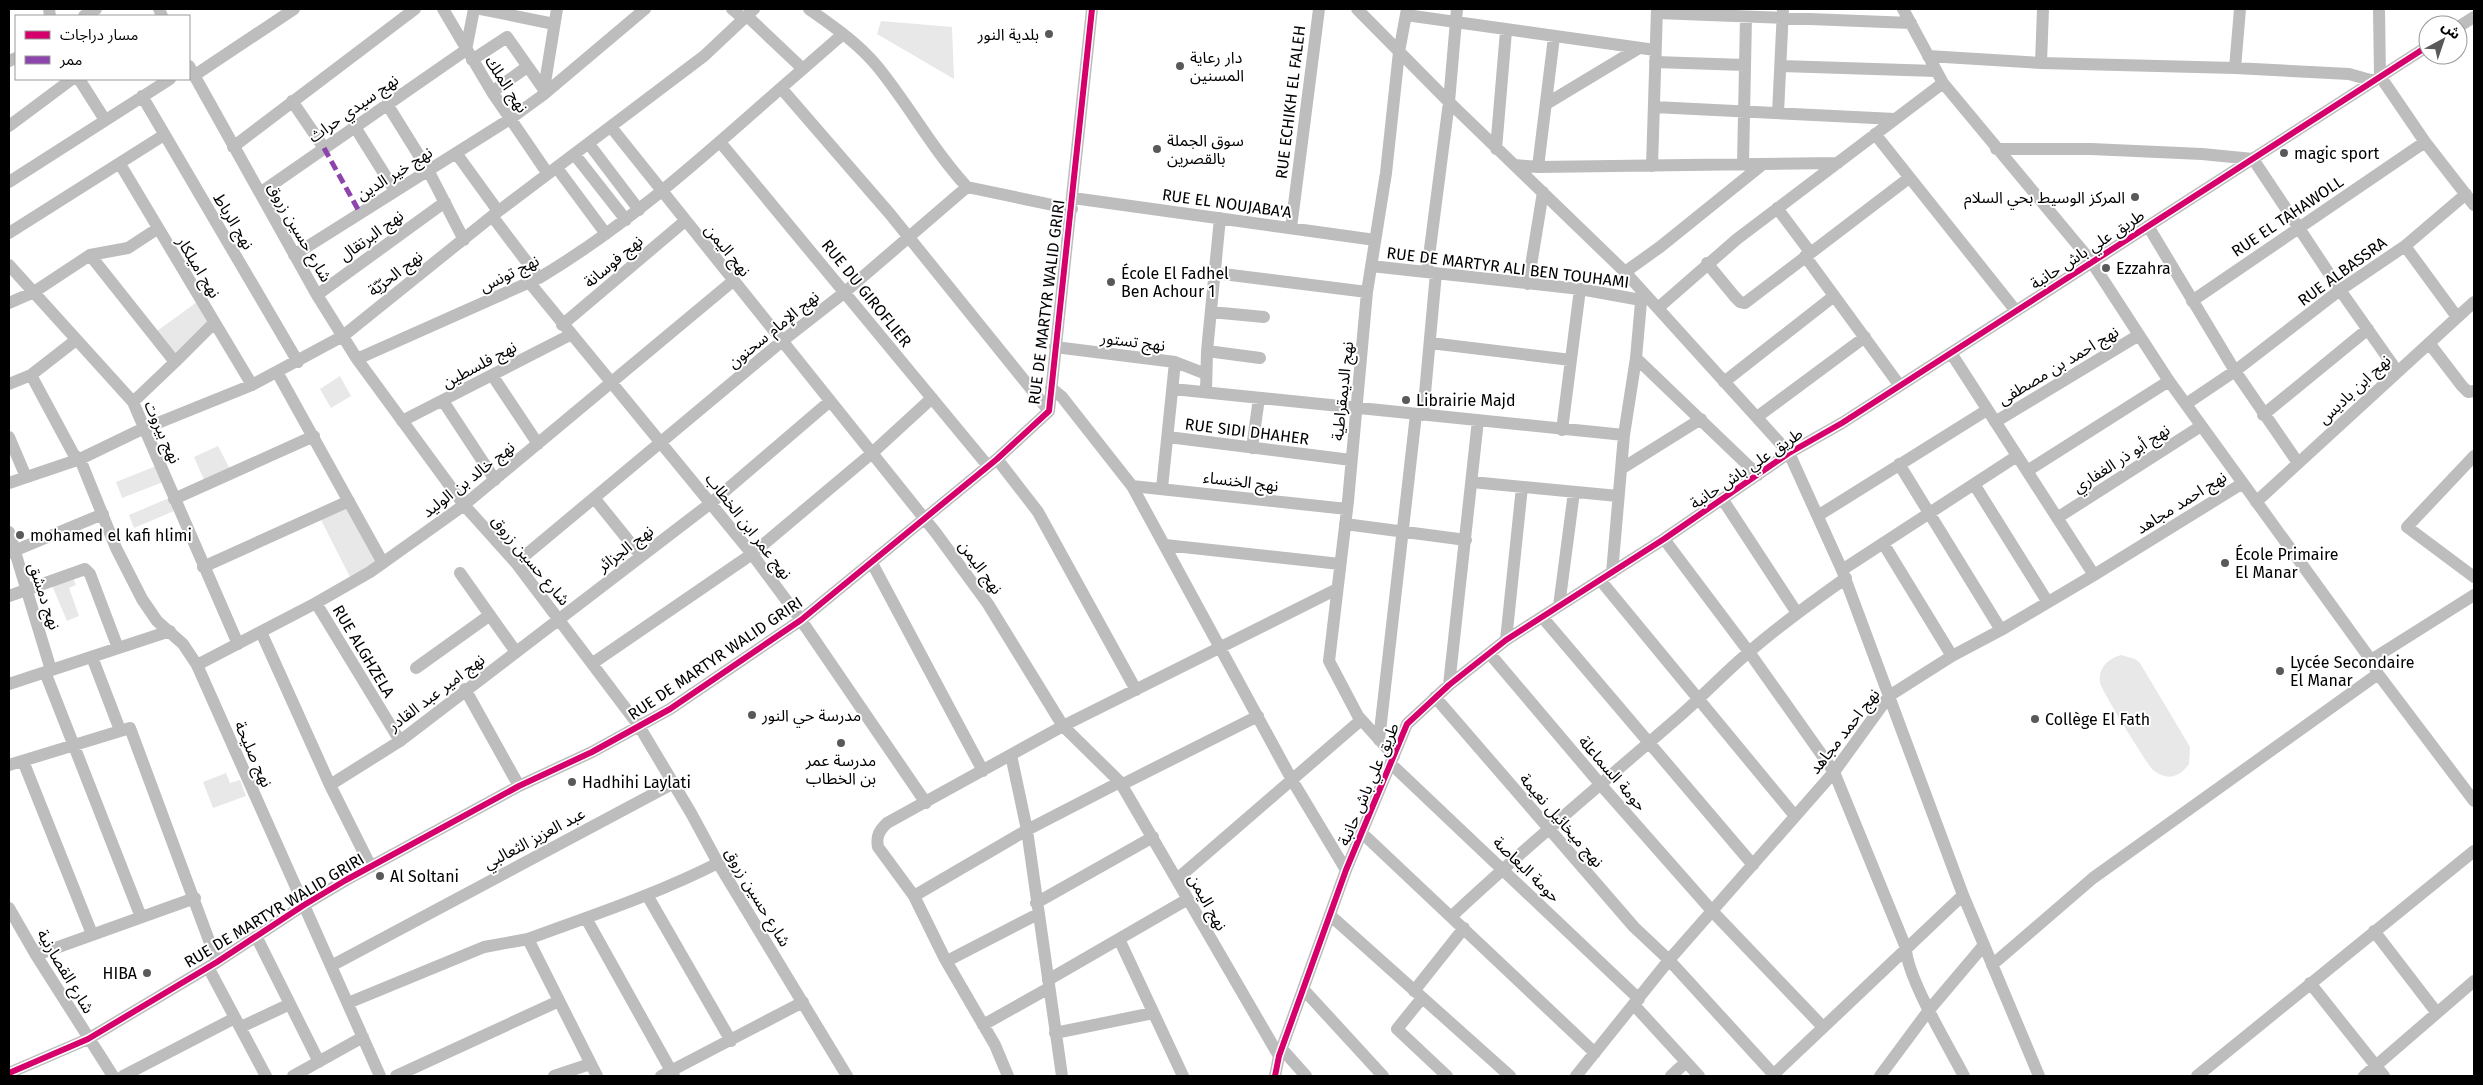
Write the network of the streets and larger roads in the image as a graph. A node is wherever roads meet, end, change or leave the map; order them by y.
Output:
1 (294, 9) edge
2 (415, 9) edge
3 (443, 9) edge
4 (474, 9) edge
5 (481, 9) edge
6 (557, 9) edge
7 (645, 9) edge
8 (732, 9) edge
9 (809, 9) edge
10 (1092, 9) edge
11 (1319, 9) edge
12 (1357, 9) edge
13 (1457, 9) edge
14 (1903, 9) edge
15 (2043, 9) edge
16 (2240, 9) edge
17 (2379, 9) edge
18 (1657, 11) edge
19 (1407, 12) edge
20 (748, 14) edge
21 (1783, 14) edge
22 (1746, 17) junction
23 (1455, 22) junction
24 (1911, 23) junction
25 (554, 24) junction
26 (1506, 30) junction
27 (843, 34) junction
28 (1554, 37) junction
29 (1639, 48) junction
30 (1399, 52) junction
31 (2418, 52) edge
32 (469, 55) junction
33 (1655, 56) junction
34 (1928, 56) junction
35 (2041, 63) junction
36 (1745, 65) junction
37 (1781, 66) junction
38 (527, 67) junction
39 (190, 68) edge
40 (2235, 68) junction
41 (803, 69) junction
42 (1936, 71) junction
43 (2377, 79) junction
44 (71, 80) edge
45 (80, 80) edge
46 (168, 80) edge
47 (1943, 83) junction
48 (781, 88) junction
49 (492, 92) junction
50 (544, 93) junction
51 (142, 96) junction
52 (292, 102) junction
53 (1449, 102) junction
54 (387, 104) junction
55 (1546, 104) junction
56 (1654, 107) junction
57 (1744, 112) junction
58 (1778, 113) junction
59 (510, 119) junction
60 (1895, 119) junction
61 (105, 120) junction
62 (9, 126) edge
63 (355, 127) junction
64 (611, 127) junction
65 (1875, 134) junction
66 (164, 135) junction
67 (720, 142) junction
68 (2425, 142) junction
69 (589, 144) junction
70 (233, 147) junction
71 (324, 148) junction
72 (1496, 149) junction
73 (1996, 149) junction
74 (456, 153) junction
75 (575, 154) junction
76 (2253, 159) junction
77 (1838, 163) junction
78 (120, 164) junction
79 (1743, 164) junction
80 (1763, 164) junction
81 (1515, 165) junction
82 (1652, 166) junction
83 (1538, 167) junction
84 (428, 170) junction
85 (553, 171) junction
86 (1909, 178) junction
87 (9, 182) edge
88 (967, 186) junction
89 (395, 191) junction
90 (662, 192) junction
91 (1543, 192) junction
92 (260, 193) junction
93 (2466, 194) junction
94 (445, 202) junction
95 (1072, 203) junction
96 (2474, 205) edge
97 (1777, 208) junction
98 (639, 210) junction
99 (495, 214) junction
100 (1220, 218) junction
101 (626, 220) junction
102 (685, 222) junction
103 (2148, 226) junction
104 (1291, 228) junction
105 (2299, 228) junction
106 (157, 229) junction
107 (9, 232) edge
108 (606, 234) junction
109 (909, 237) junction
110 (464, 240) junction
111 (1376, 240) junction
112 (2405, 246) junction
113 (1807, 254) junction
114 (90, 255) junction
115 (294, 255) junction
116 (2091, 261) junction
117 (1707, 263) junction
118 (9, 265) edge
119 (1371, 266) junction
120 (1624, 272) junction
121 (1215, 273) junction
122 (1432, 273) junction
123 (534, 280) junction
124 (733, 281) junction
125 (1528, 284) junction
126 (1580, 289) junction
127 (2340, 290) junction
128 (34, 292) junction
129 (845, 292) junction
130 (1367, 292) junction
131 (317, 295) junction
132 (1642, 295) junction
133 (1834, 296) junction
134 (2192, 300) junction
135 (2474, 302) edge
136 (9, 303) edge
137 (1658, 308) junction
138 (2016, 311) junction
139 (1211, 312) junction
140 (1264, 317) dead end
141 (2457, 317) junction
142 (214, 323) junction
143 (2368, 329) junction
144 (566, 330) junction
145 (2139, 335) junction
146 (343, 336) junction
147 (1865, 337) junction
148 (76, 340) junction
149 (781, 342) junction
150 (1430, 343) junction
151 (2429, 343) junction
152 (1055, 347) junction
153 (1206, 350) junction
154 (1951, 352) junction
155 (1260, 358) dead end
156 (1636, 358) junction
157 (357, 359) junction
158 (1571, 360) junction
159 (176, 362) junction
160 (298, 362) junction
161 (1175, 362) junction
162 (2235, 371) junction
163 (2397, 371) junction
164 (277, 372) junction
165 (1206, 374) junction
166 (31, 375) junction
167 (492, 375) junction
168 (2169, 381) junction
169 (1724, 382) junction
170 (9, 384) edge
171 (610, 384) junction
172 (252, 385) junction
173 (1900, 386) junction
174 (1051, 388) junction
175 (1173, 389) junction
176 (2474, 391) edge
177 (1206, 392) junction
178 (932, 398) junction
179 (1259, 398) junction
180 (443, 401) junction
181 (133, 402) junction
182 (829, 402) junction
183 (2186, 404) junction
184 (1355, 408) junction
185 (1987, 410) junction
186 (1049, 411) junction
187 (1420, 414) junction
188 (2264, 415) junction
189 (1757, 417) junction
190 (1702, 419) junction
191 (1478, 420) junction
192 (402, 421) junction
193 (1995, 422) junction
194 (2202, 426) junction
195 (144, 429) junction
196 (1562, 430) junction
197 (1624, 435) junction
198 (314, 436) junction
199 (1168, 437) junction
200 (9, 438) edge
201 (660, 443) junction
202 (538, 444) junction
203 (1252, 448) junction
204 (1789, 453) junction
205 (871, 454) junction
206 (2017, 456) junction
207 (2474, 456) edge
208 (80, 458) junction
209 (1351, 460) junction
210 (993, 463) junction
211 (2298, 463) junction
212 (1899, 464) junction
213 (1621, 468) junction
214 (2027, 471) junction
215 (1758, 476) junction
216 (26, 477) junction
217 (495, 480) junction
218 (1472, 482) junction
219 (9, 483) edge
220 (2243, 483) junction
221 (1974, 484) junction
222 (1132, 486) junction
223 (1522, 487) junction
224 (1162, 488) junction
225 (1574, 492) junction
226 (1618, 496) junction
227 (174, 499) junction
228 (596, 499) junction
229 (1722, 500) junction
230 (349, 501) junction
231 (2256, 502) junction
232 (711, 503) junction
233 (464, 505) junction
234 (1347, 510) junction
235 (1930, 513) junction
236 (103, 514) junction
237 (1819, 515) junction
238 (2057, 518) junction
239 (925, 520) junction
240 (1345, 524) junction
241 (1404, 531) junction
242 (9, 532) edge
243 (1664, 539) junction
244 (1466, 540) junction
245 (1883, 543) junction
246 (1165, 545) junction
247 (11, 552) edge
248 (752, 554) junction
249 (641, 556) junction
250 (383, 563) junction
251 (516, 563) junction
252 (872, 563) junction
253 (1340, 564) junction
254 (203, 567) junction
255 (460, 573) dead end
256 (1612, 573) junction
257 (1844, 574) junction
258 (2094, 575) junction
259 (2474, 577) edge
260 (1601, 581) junction
261 (1337, 589) junction
262 (27, 590) junction
263 (2474, 595) edge
264 (9, 596) edge
265 (2047, 601) junction
266 (316, 603) junction
267 (1559, 606) junction
268 (1797, 612) junction
269 (490, 615) junction
270 (559, 618) junction
271 (1543, 618) junction
272 (801, 620) junction
273 (170, 630) junction
274 (2001, 630) junction
275 (261, 632) junction
276 (1506, 640) junction
277 (238, 644) junction
278 (1221, 647) junction
279 (118, 648) junction
280 (516, 652) junction
281 (1749, 652) junction
282 (1490, 654) junction
283 (1952, 656) junction
284 (92, 657) junction
285 (2371, 660) junction
286 (593, 663) junction
287 (197, 664) junction
288 (416, 668) dead end
289 (48, 671) junction
290 (2378, 674) junction
291 (9, 684) edge
292 (1449, 685) junction
293 (465, 689) junction
294 (1136, 690) junction
295 (1889, 696) junction
296 (1435, 697) junction
297 (1699, 700) junction
298 (1258, 716) junction
299 (1362, 720) junction
300 (639, 726) junction
301 (1063, 726) junction
302 (120, 730) junction
303 (1379, 740) junction
304 (400, 741) junction
305 (1649, 742) junction
306 (74, 745) junction
307 (1011, 755) junction
308 (1392, 760) junction
309 (23, 761) junction
310 (9, 765) edge
311 (983, 771) junction
312 (1834, 772) junction
313 (1292, 780) junction
314 (674, 783) junction
315 (1120, 784) junction
316 (330, 785) junction
317 (1601, 785) junction
318 (519, 786) junction
319 (2474, 801) edge
320 (926, 803) junction
321 (1795, 816) junction
322 (1026, 830) junction
323 (1550, 830) junction
324 (1362, 833) junction
325 (1153, 837) junction
326 (2474, 851) edge
327 (718, 863) junction
328 (1753, 865) junction
329 (371, 867) junction
330 (1503, 868) junction
331 (1346, 870) junction
332 (1177, 879) junction
333 (647, 895) junction
334 (1964, 895) junction
335 (914, 896) junction
336 (194, 898) junction
337 (1188, 899) junction
338 (304, 905) junction
339 (9, 908) edge
340 (1037, 908) junction
341 (1713, 912) junction
342 (1330, 916) junction
343 (1452, 916) junction
344 (141, 917) junction
345 (587, 920) junction
346 (1464, 928) junction
347 (2374, 931) junction
348 (92, 934) junction
349 (257, 938) junction
350 (1119, 938) junction
351 (528, 939) junction
352 (1984, 945) junction
353 (1906, 948) junction
354 (36, 955) junction
355 (1669, 960) junction
356 (947, 961) junction
357 (213, 965) junction
358 (1992, 965) junction
359 (331, 966) junction
360 (2474, 981) edge
361 (2310, 982) junction
362 (1048, 984) junction
363 (1304, 990) junction
364 (1418, 994) junction
365 (559, 1001) junction
366 (803, 1002) junction
367 (1637, 1002) junction
368 (348, 1003) junction
369 (290, 1004) junction
370 (1929, 1010) junction
371 (1153, 1013) junction
372 (2437, 1013) junction
373 (238, 1022) junction
374 (983, 1025) junction
375 (1823, 1026) junction
376 (1056, 1033) junction
377 (364, 1036) junction
378 (88, 1039) junction
379 (731, 1041) junction
380 (1281, 1052) junction
381 (1595, 1053) junction
382 (319, 1062) junction
383 (1686, 1062) junction
384 (590, 1064) junction
385 (2376, 1066) junction
386 (9, 1073) edge
387 (1886, 1073) edge
388 (669, 1075) edge
389 (2202, 1075) edge
390 (113, 1076) edge
391 (123, 1076) edge
392 (266, 1076) edge
393 (294, 1076) edge
394 (380, 1076) edge
395 (396, 1076) edge
396 (554, 1076) edge
397 (597, 1076) edge
398 (847, 1076) edge
399 (1008, 1076) edge
400 (1062, 1076) edge
401 (1183, 1076) edge
402 (1275, 1076) edge
403 (1306, 1076) edge
404 (1383, 1076) edge
405 (1447, 1076) edge
406 (1510, 1076) edge
407 (1576, 1076) edge
408 (1671, 1076) edge
409 (1699, 1076) edge
410 (1773, 1076) edge
411 (1964, 1076) edge
412 (2038, 1076) edge
413 (2364, 1076) edge
414 (2384, 1076) edge

1 - 39 street
2 - 52 street
3 - 32 street, نهج الملك
4 - 32 street
5 - 25 street
6 - 25 street
7 - 50 street, نهج خير الدين
8 - 20 street
9 - 27 street
10 - 95 street, RUE DE MARTYR WALID GRIRI
11 - 104 street, RUE ECHIKH EL FALEH
12 - 30 street
13 - 23 street
14 - 24 street
15 - 35 street
16 - 40 street
17 - 43 street
18 - 22 street
18 - 33 street
19 - 23 street
19 - 30 street, نهج الديمقراطية
20 - 41 street
20 - 64 street, نهج الحرّيّة
21 - 22 street
21 - 24 street
21 - 37 street
22 - 36 street
23 - 26 street
23 - 53 street
24 - 34 street
25 - 50 street
26 - 28 street
26 - 72 street
27 - 41 street, نهج تونس
27 - 88 street
28 - 29 street
28 - 55 street
29 - 33 street
29 - 55 street
30 - 53 street
30 - 111 street, نهج الديمقراطية
31 - 43 street, طريق علي باش حانبة
32 - 38 street, نهج سيدي حراث
32 - 49 street, نهج الملك
32 - 54 street, نهج سيدي حراث
33 - 36 street
33 - 56 street
34 - 35 street
34 - 42 street
35 - 40 street
36 - 57 street
37 - 42 street
37 - 58 street
38 - 49 street
38 - 50 street
39 - 70 street, شارع حسين زروق
40 - 43 street
41 - 48 street, نهج تونس
42 - 47 street
43 - 68 street
43 - 76 street, طريق علي باش حانبة
44 - 62 street
45 - 61 street
46 - 51 street
47 - 60 street
47 - 73 street
48 - 67 street, نهج تونس
48 - 109 street
49 - 59 street, نهج الملك
50 - 59 street, نهج خير الدين
51 - 61 street
51 - 66 street, نهج الرباط
52 - 70 street
52 - 71 street
53 - 72 street
53 - 122 street
54 - 63 street, نهج سيدي حراث
54 - 84 street
55 - 83 street
56 - 57 street
56 - 82 street
57 - 58 street
57 - 79 street
58 - 60 street
59 - 74 street, نهج خير الدين
59 - 85 street, نهج الملك
60 - 65 street
61 - 87 street
63 - 71 street, نهج سيدي حراث
63 - 89 street
64 - 69 street, نهج الحرّيّة
64 - 90 street, نهج اليمن
65 - 77 street
65 - 86 street
66 - 78 street
66 - 160 street, نهج الرباط
67 - 90 street, نهج تونس
67 - 129 street, RUE DU GIROFLIER
68 - 93 street
68 - 105 street, RUE EL TAHAWOLL
69 - 75 street, نهج الحرّيّة
69 - 98 street
70 - 92 street, شارع حسين زروق
71 - 92 street, نهج سيدي حراث
72 - 81 street
73 - 76 street
73 - 116 street
74 - 84 street, نهج خير الدين
74 - 99 street
75 - 85 street, نهج الحرّيّة
75 - 101 street
76 - 103 street, طريق علي باش حانبة
76 - 105 street
77 - 80 street
77 - 97 street
78 - 106 street, نهج اميلكار
78 - 107 street
79 - 80 street
79 - 82 street
80 - 120 street
81 - 83 street
81 - 91 street
82 - 83 street
84 - 89 street, نهج خير الدين
84 - 94 street
85 - 99 street, نهج الحرّيّة
85 - 108 street, نهج الملك
86 - 113 street
86 - 138 street
88 - 95 street
88 - 109 street, نهج الإمام سحنون
89 - 115 street, نهج خير الدين
90 - 98 street, نهج تونس
90 - 102 street, نهج اليمن
91 - 120 street
91 - 125 street
92 - 115 street, شارع حسين زروق
93 - 96 street
93 - 112 street, RUE ALBASSRA
94 - 110 street
94 - 131 street, نهج البرتقال
95 - 100 street, RUE EL NOUJABA'A
95 - 152 street, RUE DE MARTYR WALID GRIRI
97 - 113 street
97 - 117 street
98 - 101 street, نهج تونس
99 - 110 street, نهج الحرّيّة
99 - 123 street, نهج عمر ابن الخطاب
100 - 104 street, RUE EL NOUJABA'A
100 - 121 street
101 - 108 street, نهج تونس
102 - 124 street, نهج اليمن
102 - 144 street, نهج فوسانة
103 - 116 street, طريق علي باش حانبة
103 - 134 street
104 - 111 street, RUE EL NOUJABA'A
105 - 127 street
105 - 134 street, RUE EL TAHAWOLL
106 - 114 street
106 - 142 street, نهج اميلكار
108 - 123 street, نهج تونس
109 - 129 street, نهج الإمام سحنون
109 - 186 street
110 - 146 street, نهج الحرّيّة
111 - 119 street, نهج الديمقراطية
112 - 127 street, RUE ALBASSRA
112 - 141 street
113 - 117 street
113 - 133 street
114 - 128 street
114 - 159 street
115 - 131 street, شارع حسين زروق
116 - 138 street, طريق علي باش حانبة
116 - 145 street
117 - 137 street
118 - 128 street, نهج بيروت
119 - 122 street, RUE DE MARTYR ALI BEN TOUHAMI
119 - 130 street, نهج الديمقراطية
120 - 132 street
121 - 130 street
121 - 139 street
122 - 125 street, RUE DE MARTYR ALI BEN TOUHAMI
122 - 150 street
123 - 144 street, نهج عمر ابن الخطاب
123 - 157 street, نهج تونس
124 - 149 street, نهج اليمن
124 - 171 street, نهج خالد بن الوليد
125 - 126 street, RUE DE MARTYR ALI BEN TOUHAMI
126 - 132 street, RUE DE MARTYR ALI BEN TOUHAMI
126 - 158 street
127 - 143 street
127 - 162 street, RUE ALBASSRA
128 - 136 street
128 - 148 street, نهج بيروت
129 - 149 street, نهج الإمام سحنون
129 - 178 street, RUE DU GIROFLIER
130 - 184 street, نهج الديمقراطية
131 - 146 street, شارع حسين زروق
132 - 137 street
132 - 156 street
133 - 147 street
133 - 169 street
134 - 162 street
135 - 141 street, نهج ابن باديس
137 - 169 street
138 - 154 street, طريق علي باش حانبة
139 - 140 street
139 - 153 street
141 - 151 street, نهج ابن باديس
142 - 159 street
142 - 172 street, نهج اميلكار
143 - 163 street
143 - 188 street
144 - 167 street, نهج فلسطين
144 - 171 street, نهج عمر ابن الخطاب
145 - 168 street
145 - 193 street, نهج احمد بن مصطفى
146 - 157 street, شارع حسين زروق
146 - 160 street, نهج الحرّيّة
147 - 173 street
147 - 189 street
148 - 166 street
148 - 181 street, نهج بيروت
149 - 182 street, نهج اليمن
149 - 201 street, نهج الإمام سحنون
150 - 158 street
150 - 187 street
151 - 163 street, نهج ابن باديس
151 - 176 street
152 - 161 street, نهج تستور
152 - 174 street, RUE DE MARTYR WALID GRIRI
153 - 155 street
153 - 165 street
154 - 173 street, طريق علي باش حانبة
154 - 185 street
156 - 190 street
156 - 197 street
157 - 192 street, شارع حسين زروق
158 - 196 street
159 - 181 street
160 - 164 street, نهج الحرّيّة
161 - 165 street, نهج تستور
161 - 175 street
162 - 183 street, RUE ALBASSRA
162 - 188 street
163 - 211 street, نهج ابن باديس
164 - 172 street, نهج الحرّيّة
164 - 198 street
165 - 177 street
166 - 170 street
166 - 208 street, نهج صليحة
167 - 180 street, نهج فلسطين
167 - 202 street
168 - 183 street
168 - 214 street
169 - 189 street
171 - 201 street, نهج عمر ابن الخطاب
171 - 202 street, نهج خالد بن الوليد
172 - 195 street, نهج الحرّيّة
173 - 204 street, طريق علي باش حانبة
174 - 186 street, RUE DE MARTYR WALID GRIRI
174 - 222 street
175 - 177 street
175 - 199 street
177 - 179 street
178 - 205 street
178 - 210 street, RUE DU GIROFLIER
179 - 184 street
179 - 203 street
180 - 192 street, نهج فلسطين
180 - 217 street
181 - 195 street, نهج بيروت
182 - 205 street, نهج اليمن
182 - 232 street, نهج الجزائر
183 - 194 street
184 - 187 street
184 - 209 street, نهج الديمقراطية
185 - 193 street
185 - 212 street
186 - 210 street, RUE DE MARTYR WALID GRIRI
187 - 191 street
187 - 241 street
188 - 211 street
189 - 204 street
190 - 213 street
190 - 215 street
191 - 196 street
191 - 218 street
192 - 233 street, شارع حسين زروق
193 - 206 street
194 - 220 street
194 - 238 street, نهج أبو ذر الغفاري
195 - 208 street, نهج الحرّيّة
195 - 227 street, نهج بيروت
196 - 197 street
197 - 213 street
198 - 227 street
198 - 230 street
199 - 203 street, RUE SIDI DHAHER
199 - 224 street
200 - 216 street
201 - 228 street, نهج الإمام سحنون
201 - 232 street, نهج عمر ابن الخطاب
202 - 217 street, نهج خالد بن الوليد
203 - 209 street, RUE SIDI DHAHER
204 - 215 street, طريق علي باش حانبة
204 - 237 street
205 - 239 street, نهج اليمن
205 - 248 street
206 - 214 street
206 - 221 street
207 - 259 street
208 - 216 street, نهج الحرّيّة
208 - 236 street, نهج صليحة
209 - 234 street, نهج الديمقراطية
210 - 239 street, RUE DE MARTYR WALID GRIRI
210 - 294 street, RUE DU GIROFLIER
211 - 231 street, نهج ابن باديس
212 - 235 street
212 - 237 street
213 - 226 street
214 - 238 street
215 - 229 street, طريق علي باش حانبة
216 - 219 street, نهج الحرّيّة
217 - 233 street, نهج خالد بن الوليد
218 - 223 street
218 - 244 street
220 - 231 street
220 - 258 street, نهج احمد مجاهد
221 - 235 street
221 - 265 street
222 - 224 street, نهج الخنساء
222 - 246 street
223 - 225 street
223 - 276 street
224 - 234 street, نهج الخنساء
225 - 226 street
225 - 267 street
226 - 256 street
227 - 254 street, نهج بيروت
228 - 249 street
228 - 251 street, نهج الإمام سحنون
229 - 243 street, طريق علي باش حانبة
229 - 268 street
230 - 250 street
230 - 254 street
231 - 285 street
232 - 248 street, نهج عمر ابن الخطاب
232 - 249 street, نهج الجزائر
233 - 250 street, نهج خالد بن الوليد
233 - 251 street, شارع حسين زروق
234 - 240 street, نهج الديمقراطية
235 - 245 street
235 - 274 street
236 - 247 street
236 - 273 street, نهج صليحة
237 - 257 street
238 - 258 street
239 - 252 street, RUE DE MARTYR WALID GRIRI
239 - 301 street, نهج اليمن
240 - 241 street
240 - 253 street, نهج الديمقراطية
241 - 244 street
241 - 303 street
242 - 247 street, نهج دمشق
243 - 256 street, طريق علي باش حانبة
243 - 281 street
244 - 292 street
245 - 257 street
245 - 283 street
246 - 253 street
246 - 278 street
247 - 262 street, نهج دمشق
248 - 272 street, نهج عمر ابن الخطاب
248 - 286 street
249 - 270 street, نهج الجزائر
250 - 266 street, نهج خالد بن الوليد
251 - 270 street, شارع حسين زروق
252 - 272 street, RUE DE MARTYR WALID GRIRI
252 - 311 street
253 - 261 street, نهج الديمقراطية
254 - 277 street, نهج بيروت
255 - 269 street
256 - 260 street, طريق علي باش حانبة
257 - 268 street
257 - 295 street
258 - 265 street, نهج احمد مجاهد
260 - 267 street, طريق علي باش حانبة
260 - 297 street
261 - 278 street
261 - 299 street, نهج الديمقراطية
262 - 264 street
262 - 279 street
262 - 289 street, نهج دمشق
263 - 285 street
265 - 274 street, نهج احمد مجاهد
266 - 275 street, نهج خالد بن الوليد
266 - 304 street, RUE ALGHZELA
267 - 271 street, طريق علي باش حانبة
268 - 281 street
269 - 280 street
269 - 288 street
270 - 280 street, نهج امير عبد القادر
270 - 286 street, شارع حسين زروق
271 - 276 street, طريق علي باش حانبة
271 - 305 street
272 - 300 street, RUE DE MARTYR WALID GRIRI
272 - 320 street, نهج عمر ابن الخطاب
273 - 279 street
273 - 287 street, نهج صليحة
274 - 283 street, نهج احمد مجاهد
275 - 277 street, نهج خالد بن الوليد
275 - 316 street
276 - 282 street, طريق علي باش حانبة
277 - 287 street, نهج خالد بن الوليد
278 - 294 street
278 - 298 street
279 - 284 street
280 - 293 street, نهج امير عبد القادر
281 - 297 street
281 - 312 street
282 - 292 street, طريق علي باش حانبة
282 - 317 street, حومة السماعلة
283 - 295 street, نهج احمد مجاهد
284 - 289 street
284 - 302 street
285 - 290 street
286 - 300 street, شارع حسين زروق
287 - 338 street, نهج صليحة
289 - 291 street
289 - 306 street, نهج دمشق
290 - 319 street
290 - 358 street
292 - 296 street, طريق علي باش حانبة
293 - 304 street, نهج امير عبد القادر
293 - 318 street
294 - 301 street
295 - 312 street, نهج احمد مجاهد
295 - 334 street
296 - 308 street, طريق علي باش حانبة
296 - 323 street, نهج ميخائيل نعيمة
297 - 305 street
297 - 321 street
298 - 313 street
298 - 315 street
299 - 303 street, نهج الديمقراطية
299 - 313 street
300 - 314 street, شارع حسين زروق
300 - 318 street, RUE DE MARTYR WALID GRIRI
301 - 307 street
301 - 315 street, نهج اليمن
302 - 306 street
302 - 336 street
303 - 308 street, نهج الديمقراطية
304 - 316 street, نهج امير عبد القادر
305 - 317 street
305 - 328 street
306 - 309 street
306 - 344 street, نهج دمشق
307 - 311 street
307 - 322 street
308 - 324 street, طريق علي باش حانبة
308 - 330 street, حومة البعاصة
309 - 310 street
309 - 348 street
311 - 320 street
312 - 321 street, نهج احمد مجاهد
312 - 353 street
313 - 331 street
313 - 332 street
314 - 327 street, شارع حسين زروق
314 - 359 street, عبد العزيز الثعالبي
315 - 322 street
315 - 325 street, نهج اليمن
316 - 329 street
317 - 323 street
317 - 341 street, حومة السماعلة
318 - 329 street, RUE DE MARTYR WALID GRIRI
320 - 335 street
321 - 328 street, نهج احمد مجاهد
322 - 335 street
322 - 340 street
323 - 330 street
323 - 355 street, نهج ميخائيل نعيمة
324 - 331 street, طريق علي باش حانبة
324 - 343 street
325 - 332 street, نهج اليمن
325 - 340 street
326 - 347 street
327 - 333 street
327 - 366 street, شارع حسين زروق
328 - 341 street, نهج احمد مجاهد
329 - 338 street, RUE DE MARTYR WALID GRIRI
330 - 343 street
330 - 367 street, حومة البعاصة
331 - 342 street, طريق علي باش حانبة
332 - 337 street, نهج اليمن
333 - 345 street
333 - 379 street
334 - 352 street
334 - 353 street
335 - 356 street
336 - 344 street
336 - 357 street
337 - 350 street
337 - 380 street, نهج اليمن
338 - 349 street, RUE DE MARTYR WALID GRIRI
338 - 359 street, نهج صليحة
339 - 354 street, شارع القصارنية
340 - 356 street
340 - 362 street
341 - 355 street, نهج احمد مجاهد
341 - 375 street, حومة السماعلة
342 - 363 street, طريق علي باش حانبة
342 - 364 street
343 - 346 street
344 - 348 street
345 - 351 street
345 - 388 street
346 - 364 street
346 - 381 street
347 - 361 street
347 - 372 street
348 - 354 street
349 - 357 street, RUE DE MARTYR WALID GRIRI
349 - 369 street
350 - 362 street
350 - 371 street
351 - 365 street
351 - 368 street
352 - 358 street
352 - 370 street
353 - 370 street
353 - 375 street
354 - 378 street, شارع القصارنية
355 - 367 street, نهج احمد مجاهد
355 - 410 street, نهج ميخائيل نعيمة
356 - 374 street
357 - 373 street
357 - 378 street, RUE DE MARTYR WALID GRIRI
358 - 412 street
359 - 368 street, نهج صليحة
360 - 372 street
361 - 385 street
361 - 389 street
362 - 374 street
362 - 376 street
363 - 380 street, طريق علي باش حانبة
363 - 404 street
364 - 405 street
364 - 406 street
365 - 384 street
365 - 395 street
366 - 379 street
366 - 398 street, شارع حسين زروق
367 - 381 street, نهج احمد مجاهد
367 - 383 street, حومة البعاصة
368 - 377 street, نهج صليحة
369 - 373 street
369 - 382 street
370 - 387 street
370 - 411 street
371 - 376 street
371 - 401 street
372 - 385 street
373 - 391 street
373 - 392 street
374 - 399 street
375 - 410 street
376 - 400 street
377 - 382 street
377 - 394 street, نهج صليحة
378 - 386 street, RUE DE MARTYR WALID GRIRI
378 - 390 street, شارع القصارنية
379 - 388 street
380 - 402 street, طريق علي باش حانبة
380 - 403 street, نهج اليمن
381 - 407 street, نهج احمد مجاهد
382 - 393 street
383 - 408 street
383 - 409 street, حومة البعاصة
384 - 396 street
384 - 397 street
385 - 413 street
385 - 414 street

